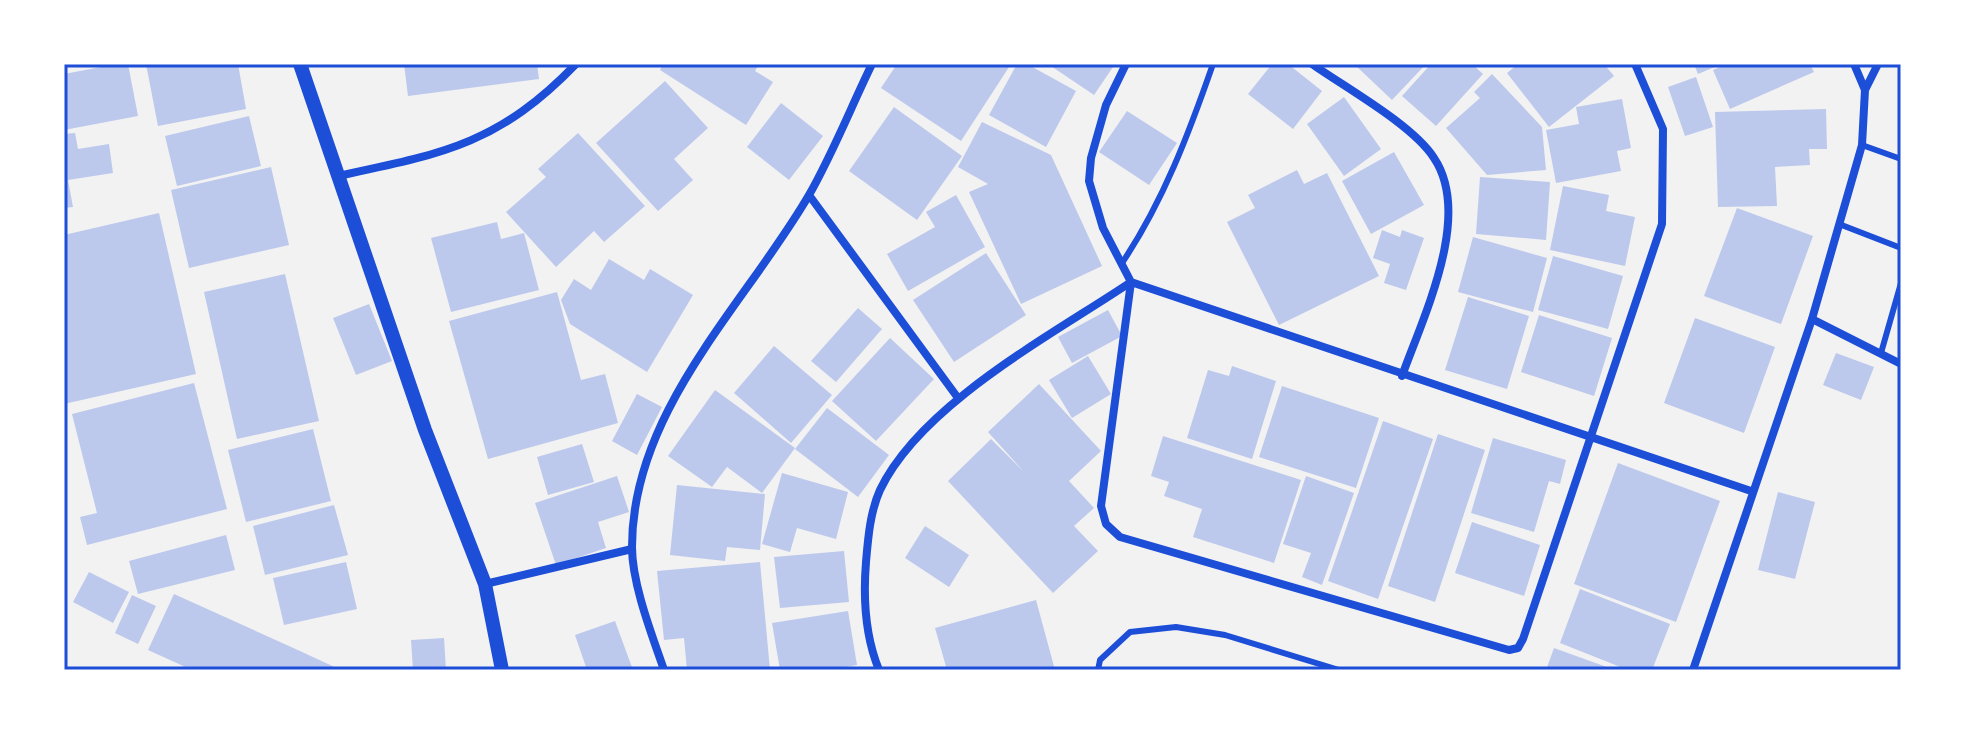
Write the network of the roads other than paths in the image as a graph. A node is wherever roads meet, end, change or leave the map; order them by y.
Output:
1 (300, 64) edge
2 (576, 64) edge
3 (872, 64) edge
4 (1126, 64) edge
5 (1213, 64) edge
6 (1312, 64) edge
7 (1635, 64) edge
8 (1854, 64) edge
9 (1878, 64) edge
10 (1865, 90) junction
11 (1862, 145) junction
12 (1901, 159) edge
13 (338, 176) junction
14 (809, 195) junction
15 (1839, 224) junction
16 (1901, 248) edge
17 (1122, 263) junction
18 (1131, 282) junction
19 (1901, 283) edge
20 (1812, 319) junction
21 (1881, 353) junction
22 (1901, 364) edge
23 (1402, 376) junction
24 (958, 398) junction
25 (1593, 440) junction
26 (1751, 491) junction
27 (632, 549) junction
28 (485, 584) junction
29 (502, 670) edge
30 (664, 670) edge
31 (879, 670) edge
32 (1098, 670) edge
33 (1339, 670) edge
34 (1693, 670) edge

1 - 13 street
2 - 13 street
3 - 14 street
4 - 17 street
5 - 17 lane
6 - 23 street
7 - 25 street
8 - 10 street
9 - 10 street
10 - 11 street
11 - 12 lane
11 - 15 street
13 - 28 street
14 - 24 street
14 - 27 street
15 - 16 lane
15 - 20 street
17 - 18 street
18 - 23 street
18 - 24 street
18 - 25 street
19 - 21 lane
20 - 21 street
20 - 26 street
21 - 22 street
23 - 25 street
24 - 31 street
25 - 26 street
26 - 34 street
27 - 28 street
27 - 30 street
28 - 29 street
32 - 33 lane

